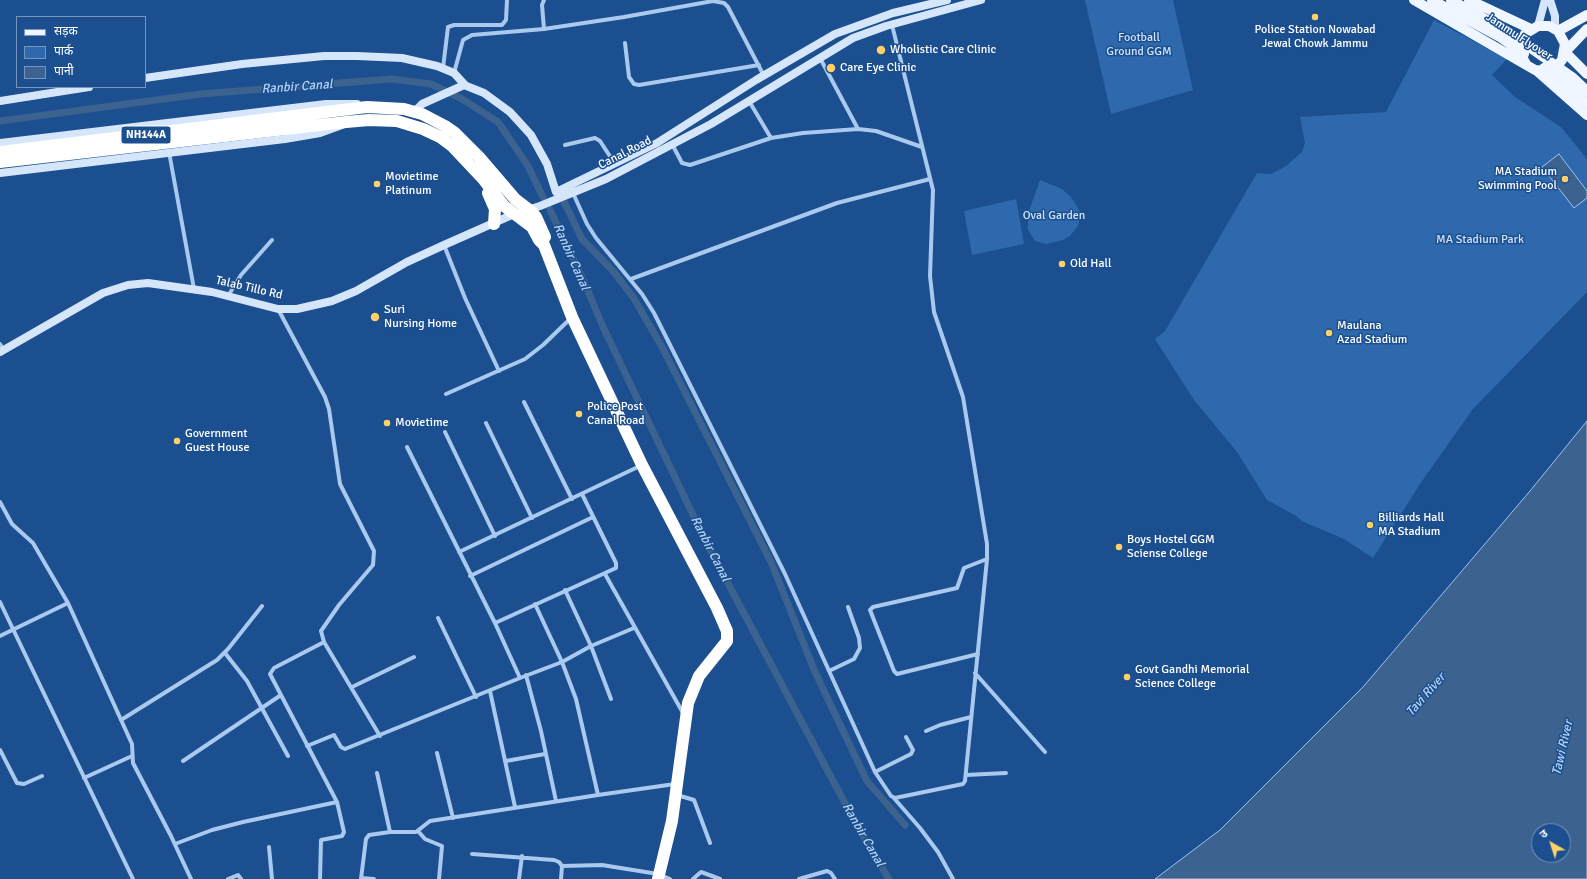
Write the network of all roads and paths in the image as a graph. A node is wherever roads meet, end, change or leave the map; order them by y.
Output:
1 (507, 0) edge
2 (544, 0) edge
3 (947, 0) edge
4 (981, 0) edge
5 (1414, 0) edge
6 (1432, 0) edge
7 (1451, 0) edge
8 (1469, 0) edge
9 (1545, 0) edge
10 (1550, 0) edge
11 (928, 2) edge
12 (1587, 15) edge
13 (892, 25) junction
14 (1535, 27) junction
15 (544, 29) junction
16 (1587, 29) edge
17 (1556, 30) junction
18 (625, 43) dead end
19 (1565, 52) junction
20 (820, 58) junction
21 (1526, 64) junction
22 (758, 65) junction
23 (443, 68) junction
24 (1536, 70) junction
25 (454, 73) junction
26 (1587, 74) edge
27 (764, 76) junction
28 (146, 78) edge
29 (465, 85) junction
30 (83, 88) edge
31 (1587, 91) edge
32 (0, 101) edge
33 (749, 101) junction
34 (1587, 103) edge
35 (367, 107) junction
36 (415, 112) junction
37 (1587, 114) edge
38 (346, 122) junction
39 (291, 123) junction
40 (858, 129) junction
41 (771, 138) junction
42 (0, 143) edge
43 (672, 144) junction
44 (565, 145) dead end
45 (922, 147) junction
46 (0, 152) edge
47 (169, 152) junction
48 (0, 162) edge
49 (616, 164) junction
50 (0, 173) edge
51 (482, 178) junction
52 (930, 178) junction
53 (573, 192) junction
54 (522, 210) junction
55 (494, 224) junction
56 (272, 240) dead end
57 (444, 245) junction
58 (631, 279) junction
59 (194, 289) junction
60 (228, 296) junction
61 (278, 309) junction
62 (572, 317) junction
63 (1, 349) edge
64 (499, 370) junction
65 (446, 394) dead end
66 (524, 402) dead end
67 (486, 423) dead end
68 (445, 432) dead end
69 (407, 447) dead end
70 (642, 465) junction
71 (582, 494) junction
72 (572, 499) junction
73 (0, 502) edge
74 (592, 517) junction
75 (532, 518) junction
76 (495, 536) junction
77 (459, 552) junction
78 (987, 559) junction
79 (605, 574) junction
80 (470, 576) junction
81 (565, 590) junction
82 (0, 602) edge
83 (68, 603) junction
84 (535, 604) junction
85 (262, 606) dead end
86 (848, 607) dead end
87 (438, 618) dead end
88 (495, 624) junction
89 (634, 628) junction
90 (13, 629) junction
91 (0, 636) edge
92 (324, 642) junction
93 (591, 646) junction
94 (225, 653) junction
95 (978, 654) junction
96 (414, 657) dead end
97 (562, 662) junction
98 (828, 671) junction
99 (975, 673) junction
100 (526, 675) junction
101 (520, 678) junction
102 (352, 687) junction
103 (490, 691) junction
104 (280, 695) junction
105 (476, 697) junction
106 (611, 699) dead end
107 (262, 708) junction
108 (686, 717) junction
109 (971, 717) junction
110 (121, 720) junction
111 (926, 731) dead end
112 (380, 736) junction
113 (906, 737) dead end
114 (307, 746) junction
115 (0, 750) edge
116 (1045, 752) dead end
117 (437, 753) dead end
118 (545, 754) junction
119 (132, 756) junction
120 (288, 756) dead end
121 (183, 761) dead end
122 (506, 762) junction
123 (875, 772) junction
124 (377, 773) dead end
125 (1006, 773) dead end
126 (966, 775) junction
127 (42, 776) dead end
128 (84, 778) junction
129 (679, 792) junction
130 (598, 795) junction
131 (893, 797) junction
132 (556, 801) junction
133 (337, 802) junction
134 (515, 807) junction
135 (453, 818) junction
136 (418, 831) junction
137 (390, 832) junction
138 (710, 843) dead end
139 (175, 844) junction
140 (269, 847) dead end
141 (472, 854) dead end
142 (522, 856) junction
143 (562, 866) junction
144 (658, 876) edge
145 (361, 878) edge
146 (133, 879) edge
147 (191, 879) edge
148 (228, 879) edge
149 (241, 879) edge
150 (272, 879) edge
151 (320, 879) edge
152 (374, 879) edge
153 (439, 879) edge
154 (519, 879) edge
155 (561, 879) edge
156 (670, 879) edge
157 (693, 879) edge
158 (720, 879) edge
159 (800, 879) edge
160 (835, 879) edge
161 (953, 879) edge

1 - 23 street
2 - 15 street
3 - 11 main road, Canal Road
4 - 13 main road, Canal Road
5 - 21 main road
6 - 34 main road, Jammu Flyover
7 - 31 main road, Jammu Flyover
8 - 14 main road
9 - 14 main road
10 - 17 main road
11 - 27 main road, Canal Road
12 - 17 main road
13 - 20 main road, Canal Road
13 - 45 street
14 - 17 main road
14 - 21 main road
15 - 22 street
15 - 25 street
16 - 19 main road
17 - 19 main road
18 - 22 street
19 - 24 main road
19 - 26 main road
20 - 33 main road, Canal Road
20 - 40 street
21 - 24 main road
22 - 27 street
23 - 25 main road
23 - 28 main road
24 - 37 main road
25 - 29 main road
27 - 49 main road, Canal Road
29 - 36 main road
29 - 49 main road, Canal Road
30 - 32 main road
33 - 41 street
33 - 43 main road, Canal Road
35 - 36 highway, NH144A
35 - 39 highway, NH144A
35 - 42 main road
36 - 54 highway, NH144A
38 - 39 highway, NH144A
38 - 47 main road
38 - 51 highway, NH144A
39 - 46 highway, NH144A
39 - 48 highway, NH144A
40 - 41 street
40 - 45 street
41 - 43 street
43 - 53 main road, Canal Road
44 - 49 street
45 - 52 street
47 - 50 main road
47 - 59 street
51 - 54 highway, NH144A
51 - 55 highway
52 - 58 street
52 - 78 street
53 - 54 main road, Canal Road
53 - 58 street
54 - 55 main road, Talab Tillo Rd
54 - 62 highway, NH144A
55 - 57 main road, Talab Tillo Rd
56 - 60 street
57 - 61 main road, Talab Tillo Rd
57 - 64 street
58 - 98 street
59 - 60 main road, Talab Tillo Rd
59 - 63 main road, Talab Tillo Rd
60 - 61 main road, Talab Tillo Rd
61 - 92 street
62 - 64 street
62 - 70 highway, NH144A
64 - 65 street
66 - 72 street
67 - 75 street
68 - 76 street
69 - 77 street
70 - 71 street
70 - 108 highway, NH144A
71 - 72 street
71 - 74 street
72 - 75 street
73 - 83 street
74 - 79 street
74 - 80 street
75 - 76 street
76 - 77 street
77 - 80 street
78 - 95 street
78 - 95 street
79 - 81 street
79 - 89 street
80 - 88 street
81 - 84 street
81 - 93 street
82 - 90 street
83 - 90 street
83 - 110 street
84 - 88 street
84 - 97 street
85 - 94 street
86 - 98 street
87 - 105 street
88 - 101 street
89 - 93 street
89 - 108 street
90 - 91 street
90 - 128 street
92 - 102 street
92 - 104 street
93 - 97 street
93 - 106 street
94 - 107 street
94 - 110 street
95 - 99 street
96 - 102 street
97 - 100 street
97 - 130 street
98 - 123 street
99 - 109 street
99 - 116 street
100 - 101 street
100 - 118 street
101 - 103 street
102 - 112 street
103 - 105 street
103 - 122 street
104 - 107 street
104 - 114 street
105 - 112 street
107 - 120 street
107 - 121 street
108 - 129 highway, NH144A
109 - 111 street
109 - 126 street
110 - 119 street
112 - 114 street
113 - 123 street
114 - 133 street
115 - 127 street
117 - 135 street
118 - 122 street
118 - 132 street
119 - 128 street
119 - 139 street
122 - 134 street
123 - 131 street
124 - 137 street
125 - 126 street
126 - 131 street
128 - 146 street
129 - 130 street
129 - 138 street
129 - 144 highway, NH144A
130 - 132 street
131 - 161 street
132 - 134 street
133 - 139 street
133 - 151 street
134 - 135 street
135 - 136 street
136 - 137 street
136 - 153 street
137 - 145 street
139 - 147 street
140 - 150 street
141 - 142 street
142 - 143 street
142 - 154 street
143 - 144 street
143 - 155 street
144 - 156 street
145 - 152 street
148 - 149 street
157 - 158 street
159 - 160 street

